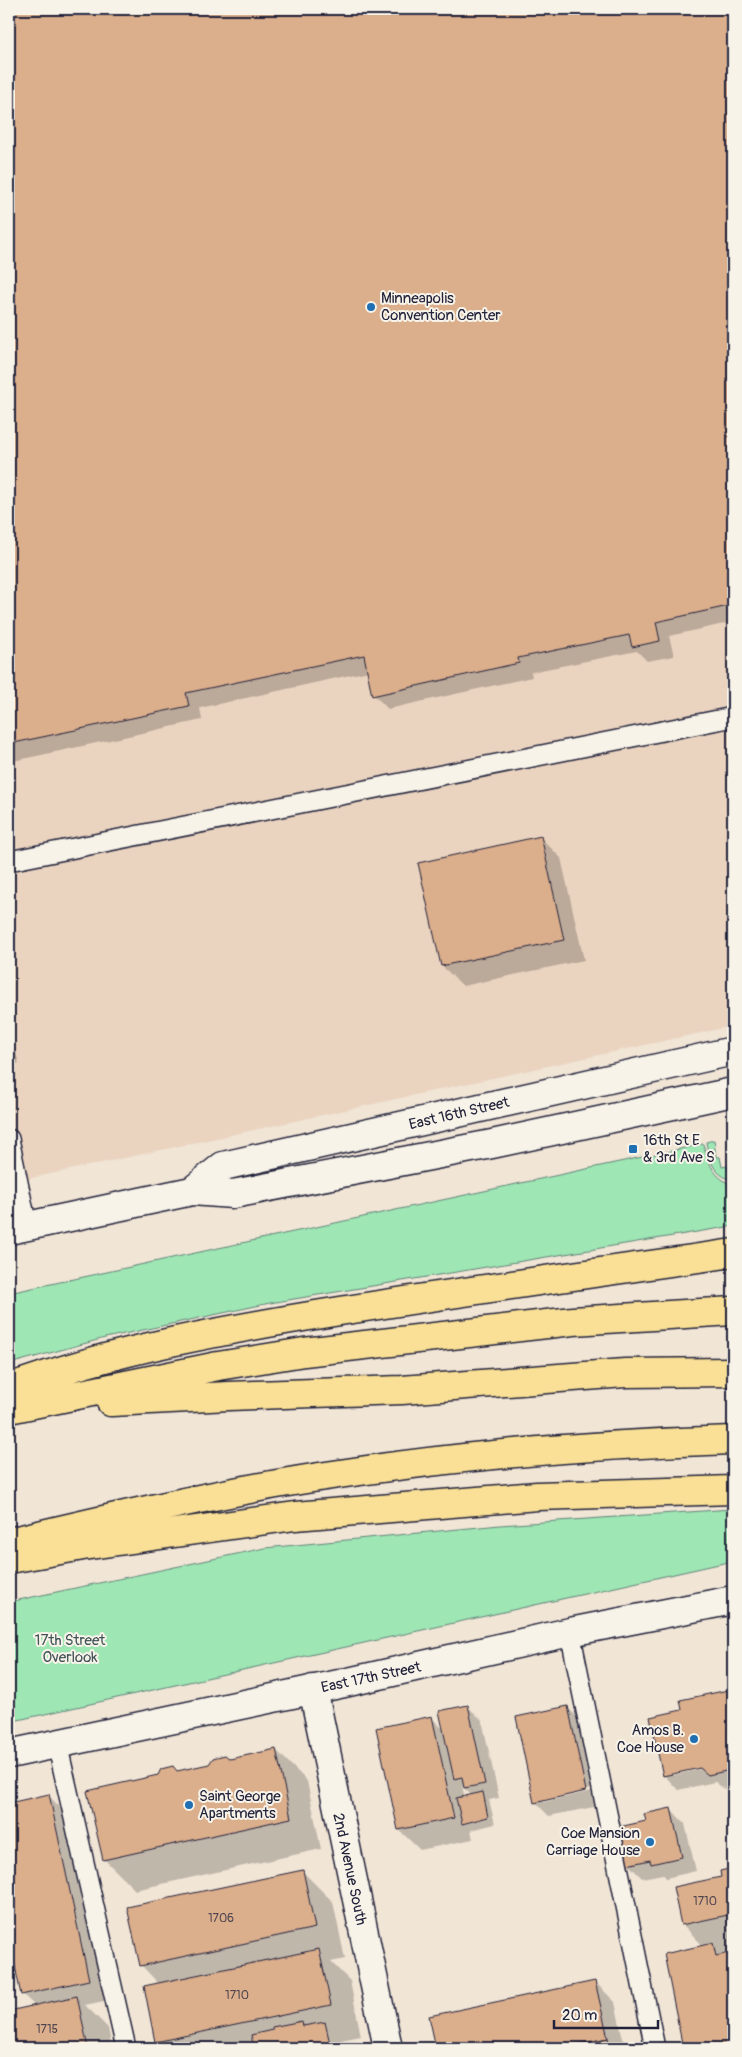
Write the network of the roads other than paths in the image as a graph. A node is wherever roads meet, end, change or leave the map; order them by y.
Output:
1 (733, 717) edge
2 (9, 861) edge
3 (733, 1051) edge
4 (733, 1092) edge
5 (9, 1139) edge
6 (192, 1191) junction
7 (18, 1228) edge
8 (733, 1253) edge
9 (733, 1311) edge
10 (733, 1372) edge
11 (9, 1388) edge
12 (9, 1410) edge
13 (733, 1440) edge
14 (733, 1490) edge
15 (9, 1542) edge
16 (9, 1560) edge
17 (733, 1600) edge
18 (570, 1632) junction
19 (312, 1690) junction
20 (57, 1743) junction
21 (9, 1754) edge
22 (126, 2048) edge
23 (388, 2048) edge
24 (655, 2048) edge

1 - 2 lane
3 - 6 street, East 16th Street
4 - 6 street, East 16th Street
5 - 7 lane
6 - 7 street, East 16th Street
8 - 11 highway
9 - 12 highway
10 - 12 highway
13 - 15 highway
14 - 16 highway
17 - 18 street, East 17th Street
18 - 19 street, East 17th Street
18 - 24 lane
19 - 20 street, East 17th Street
19 - 23 street, 2nd Avenue South
20 - 21 street, East 17th Street
20 - 22 lane

